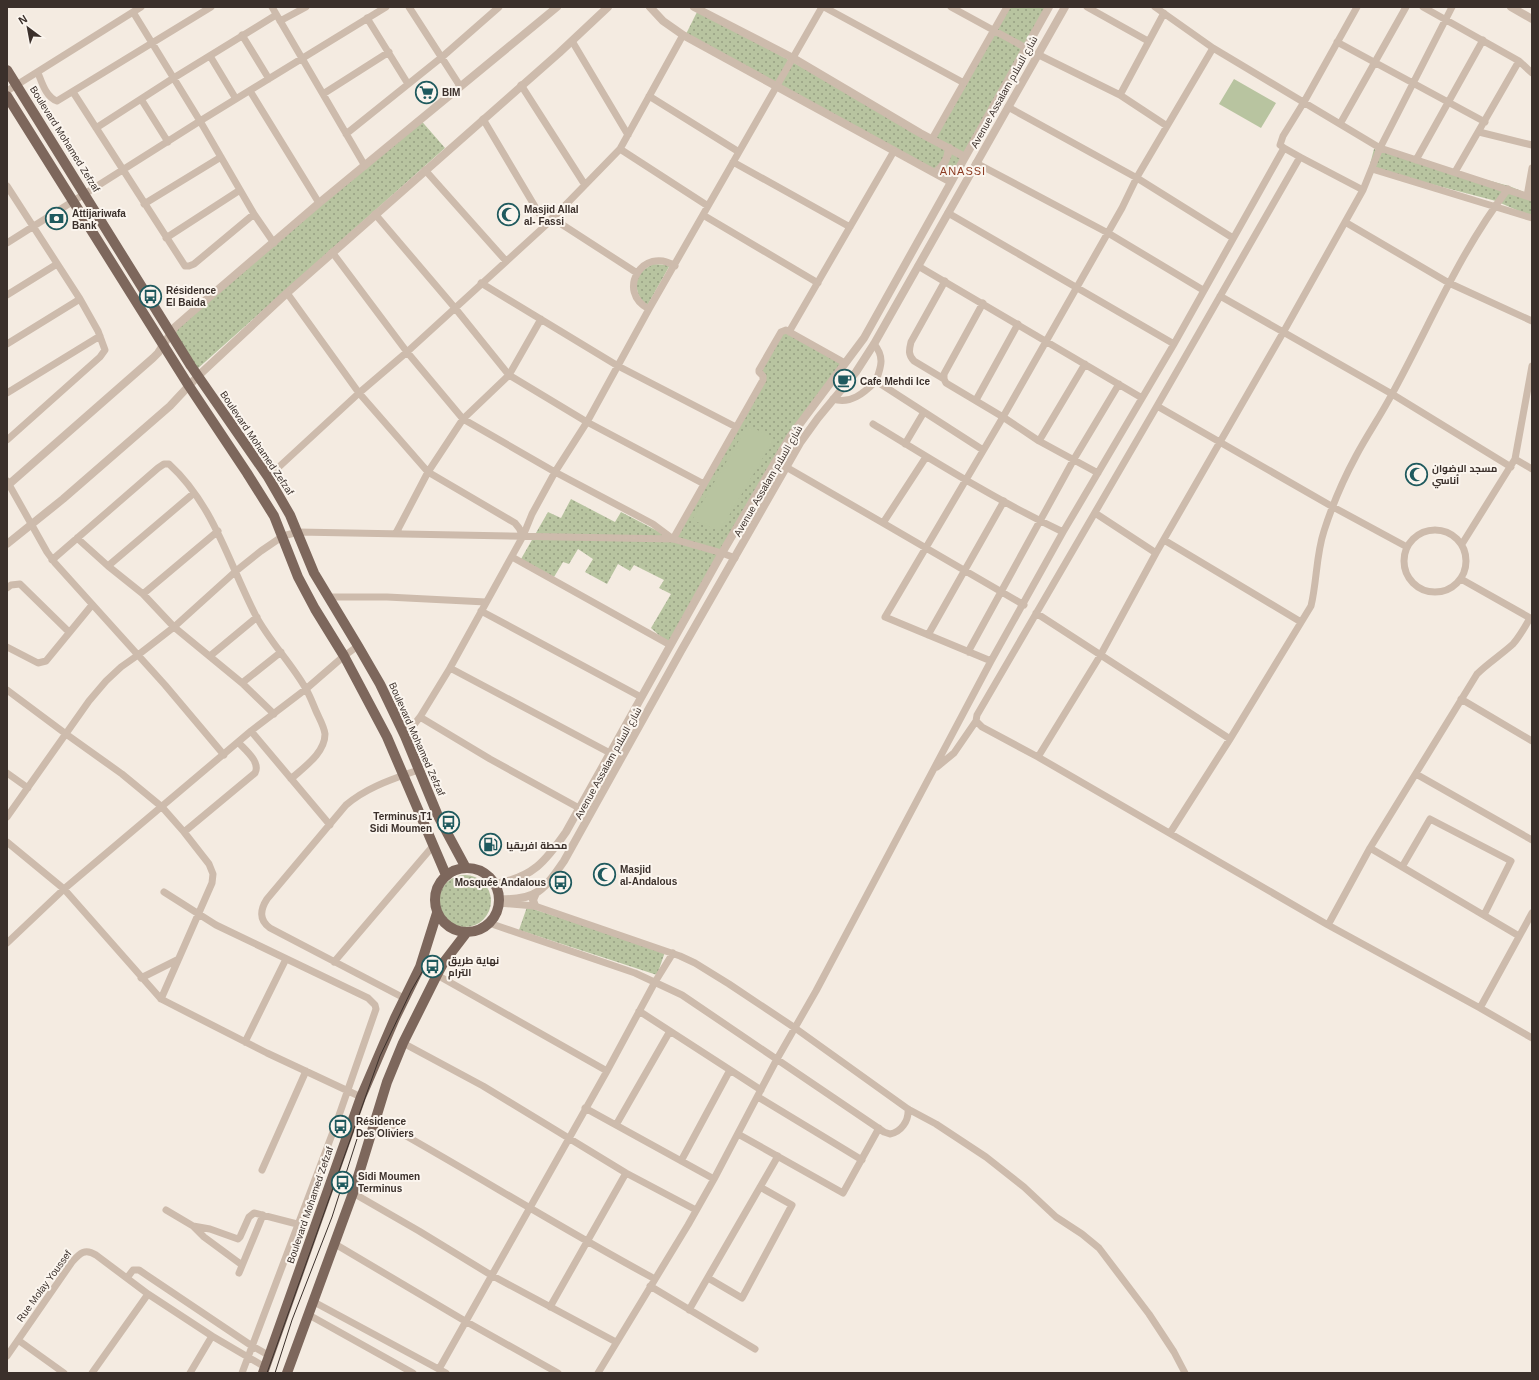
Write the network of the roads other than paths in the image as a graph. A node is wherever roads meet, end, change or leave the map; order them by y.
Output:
1 (141, 7) edge
2 (211, 7) edge
3 (272, 7) edge
4 (306, 7) edge
5 (386, 7) edge
6 (409, 7) edge
7 (499, 7) edge
8 (557, 7) edge
9 (608, 7) edge
10 (650, 7) edge
11 (694, 7) edge
12 (823, 7) edge
13 (951, 7) edge
14 (1007, 7) edge
15 (1049, 7) edge
16 (1065, 7) edge
17 (1087, 7) edge
18 (1157, 7) edge
19 (1357, 7) edge
20 (1406, 7) edge
21 (1423, 7) edge
22 (1452, 7) edge
23 (1511, 7) edge
24 (133, 12) junction
25 (1164, 14) junction
26 (276, 15) junction
27 (367, 18) junction
28 (1532, 18) edge
29 (1446, 19) junction
30 (280, 22) junction
31 (994, 30) junction
32 (683, 35) junction
33 (242, 36) junction
34 (1483, 40) junction
35 (572, 41) junction
36 (1148, 41) junction
37 (1337, 42) junction
38 (151, 43) junction
39 (1026, 48) junction
40 (1213, 48) junction
41 (389, 52) junction
42 (1037, 54) junction
43 (210, 56) junction
44 (442, 57) junction
45 (793, 58) junction
46 (302, 59) junction
47 (1518, 60) junction
48 (1374, 62) junction
49 (7, 70) edge
50 (38, 73) junction
51 (1532, 73) edge
52 (172, 78) junction
53 (269, 79) junction
54 (1412, 82) junction
55 (964, 83) junction
56 (408, 84) junction
57 (521, 85) junction
58 (17, 86) junction
59 (460, 86) junction
60 (776, 87) junction
61 (7, 91) edge
62 (250, 91) junction
63 (74, 92) junction
64 (323, 94) junction
65 (1120, 95) junction
66 (7, 96) edge
67 (649, 96) junction
68 (141, 99) junction
69 (236, 99) junction
70 (1304, 102) junction
71 (1448, 102) junction
72 (1008, 106) junction
73 (483, 118) junction
74 (200, 121) junction
75 (1485, 122) junction
76 (1340, 124) junction
77 (1167, 126) junction
78 (96, 128) junction
79 (1479, 132) junction
80 (346, 134) junction
81 (628, 135) junction
82 (932, 139) junction
83 (168, 142) junction
84 (1532, 145) edge
85 (949, 148) junction
86 (1284, 148) junction
87 (1380, 148) junction
88 (620, 149) junction
89 (894, 151) junction
90 (738, 152) junction
91 (221, 157) junction
92 (965, 157) junction
93 (1300, 157) junction
94 (1416, 160) junction
95 (733, 162) junction
96 (976, 163) junction
97 (365, 166) junction
98 (1532, 168) edge
99 (1372, 169) junction
100 (122, 170) junction
101 (425, 170) junction
102 (1455, 172) junction
103 (935, 173) junction
104 (1136, 178) junction
105 (951, 182) junction
106 (585, 185) junction
107 (7, 187) edge
108 (1508, 189) junction
109 (240, 190) junction
110 (1363, 190) junction
111 (85, 193) junction
112 (1530, 197) edge
113 (72, 201) junction
114 (319, 203) junction
115 (144, 204) junction
116 (708, 206) junction
117 (1494, 206) junction
118 (948, 213) junction
119 (254, 214) junction
120 (375, 214) junction
121 (703, 215) junction
122 (552, 218) junction
123 (1532, 218) edge
124 (1345, 222) junction
125 (546, 225) junction
126 (33, 226) junction
127 (850, 227) junction
128 (1108, 233) junction
129 (166, 238) junction
130 (1233, 238) junction
131 (7, 243) edge
132 (274, 243) junction
133 (332, 252) junction
134 (506, 261) junction
135 (57, 264) junction
136 (675, 266) junction
137 (918, 266) junction
138 (637, 273) junction
139 (945, 282) junction
140 (481, 283) junction
141 (818, 283) junction
142 (1449, 283) junction
143 (1077, 287) junction
144 (1203, 290) junction
145 (287, 293) junction
146 (7, 295) edge
147 (1220, 296) junction
148 (80, 299) junction
149 (983, 303) junction
150 (455, 308) junction
151 (649, 309) junction
152 (541, 319) junction
153 (1532, 321) edge
154 (1018, 324) junction
155 (1284, 331) junction
156 (789, 332) junction
157 (171, 333) junction
158 (100, 336) junction
159 (1046, 340) junction
160 (7, 344) edge
161 (874, 344) junction
162 (1174, 344) junction
163 (163, 346) junction
164 (407, 352) junction
165 (845, 363) junction
166 (1085, 364) junction
167 (618, 366) junction
168 (1532, 366) edge
169 (509, 375) junction
170 (198, 376) junction
171 (944, 379) junction
172 (876, 381) junction
173 (1119, 384) junction
174 (189, 386) junction
175 (7, 393) edge
176 (359, 393) junction
177 (1392, 394) junction
178 (1142, 398) junction
179 (833, 399) junction
180 (976, 400) junction
181 (1157, 406) junction
182 (808, 411) junction
183 (924, 412) junction
184 (1003, 417) junction
185 (818, 418) junction
186 (463, 419) junction
187 (587, 422) junction
188 (873, 424) dead end
189 (736, 427) junction
190 (7, 440) edge
191 (1039, 441) junction
192 (1220, 442) junction
193 (905, 444) junction
194 (983, 450) junction
195 (926, 457) junction
196 (1074, 459) junction
197 (1515, 459) junction
198 (1511, 467) junction
199 (786, 468) junction
200 (1532, 469) edge
201 (428, 472) junction
202 (555, 472) junction
203 (1098, 473) junction
204 (268, 477) junction
205 (966, 480) junction
206 (8, 484) edge
207 (704, 484) junction
208 (194, 493) junction
209 (1004, 501) junction
210 (1333, 507) junction
211 (1095, 513) junction
212 (1040, 521) junction
213 (883, 523) junction
214 (32, 525) junction
215 (218, 531) junction
216 (298, 532) junction
217 (1063, 532) junction
218 (396, 533) junction
219 (283, 536) junction
220 (523, 536) junction
221 (77, 538) junction
222 (673, 539) junction
223 (1164, 540) junction
224 (7, 544) edge
225 (1462, 544) junction
226 (1407, 547) junction
227 (926, 548) junction
228 (722, 552) junction
229 (1156, 553) junction
230 (512, 557) junction
231 (734, 558) junction
232 (52, 560) junction
233 (108, 566) junction
234 (964, 570) junction
235 (236, 571) junction
236 (1461, 579) junction
237 (7, 588) edge
238 (1001, 592) junction
239 (143, 594) junction
240 (328, 597) junction
241 (486, 602) junction
242 (92, 605) junction
243 (1024, 605) junction
244 (481, 612) junction
245 (1036, 613) junction
246 (257, 617) junction
247 (1531, 619) edge
248 (1301, 622) junction
249 (174, 627) junction
250 (70, 632) junction
251 (928, 635) junction
252 (670, 645) junction
253 (358, 646) junction
254 (7, 647) edge
255 (281, 652) junction
256 (968, 652) junction
257 (138, 656) junction
258 (210, 656) junction
259 (344, 656) junction
260 (1100, 656) junction
261 (991, 661) junction
262 (450, 668) junction
263 (242, 683) junction
264 (306, 689) junction
265 (7, 690) edge
266 (641, 697) junction
267 (1461, 699) junction
268 (274, 714) junction
269 (420, 717) junction
270 (976, 721) junction
271 (251, 731) junction
272 (66, 734) junction
273 (405, 736) junction
274 (1230, 739) junction
275 (1532, 741) edge
276 (238, 742) junction
277 (610, 753) junction
278 (224, 755) junction
279 (1038, 758) junction
280 (934, 769) junction
281 (418, 770) junction
282 (7, 773) edge
283 (1416, 774) junction
284 (404, 776) junction
285 (291, 779) junction
286 (28, 788) junction
287 (162, 807) junction
288 (579, 808) junction
289 (7, 817) edge
290 (330, 825) junction
291 (184, 832) junction
292 (1170, 833) junction
293 (1532, 840) edge
294 (7, 842) edge
295 (433, 846) junction
296 (1370, 848) junction
297 (1402, 867) junction
298 (466, 868) junction
299 (446, 876) junction
300 (496, 884) junction
301 (64, 889) junction
302 (164, 892) dead end
303 (536, 893) junction
304 (499, 901) junction
305 (535, 906) junction
306 (437, 913) junction
307 (1532, 913) edge
308 (199, 914) junction
309 (1484, 915) junction
310 (489, 923) junction
311 (1328, 925) junction
312 (467, 932) junction
313 (1519, 936) junction
314 (7, 943) edge
315 (673, 953) junction
316 (286, 959) junction
317 (177, 960) junction
318 (334, 962) junction
319 (437, 975) junction
320 (141, 978) junction
321 (655, 982) junction
322 (404, 998) junction
323 (161, 999) junction
324 (1480, 1008) junction
325 (639, 1011) junction
326 (795, 1028) junction
327 (670, 1031) junction
328 (1532, 1038) edge
329 (245, 1042) junction
330 (403, 1043) junction
331 (778, 1059) junction
332 (730, 1070) junction
333 (306, 1071) junction
334 (607, 1071) junction
335 (761, 1090) junction
336 (348, 1091) junction
337 (361, 1097) junction
338 (758, 1097) junction
339 (585, 1108) junction
340 (908, 1110) junction
341 (376, 1119) junction
342 (616, 1125) junction
343 (879, 1128) junction
344 (738, 1134) junction
345 (568, 1138) junction
346 (778, 1156) junction
347 (862, 1160) junction
348 (681, 1161) junction
349 (262, 1170) dead end
350 (626, 1173) junction
351 (714, 1179) junction
352 (760, 1187) junction
353 (353, 1193) junction
354 (528, 1208) junction
355 (166, 1210) dead end
356 (696, 1210) junction
357 (263, 1215) junction
358 (297, 1224) junction
359 (193, 1226) junction
360 (587, 1242) junction
361 (335, 1244) junction
362 (242, 1265) junction
363 (239, 1273) dead end
364 (491, 1275) junction
365 (127, 1278) junction
366 (655, 1278) junction
367 (708, 1278) junction
368 (650, 1286) junction
369 (148, 1294) junction
370 (314, 1302) junction
371 (550, 1307) junction
372 (689, 1310) junction
373 (309, 1315) junction
374 (465, 1321) junction
375 (212, 1336) junction
376 (18, 1340) junction
377 (616, 1342) junction
378 (252, 1346) junction
379 (755, 1349) dead end
380 (7, 1356) edge
381 (248, 1356) junction
382 (270, 1356) junction
383 (439, 1368) junction
384 (264, 1370) edge
385 (64, 1373) edge
386 (92, 1373) edge
387 (190, 1373) edge
388 (242, 1373) edge
389 (287, 1373) edge
390 (413, 1373) edge
391 (446, 1373) edge
392 (558, 1373) edge
393 (598, 1373) edge
394 (1185, 1373) edge

1 - 24 street
2 - 38 street
3 - 26 street
4 - 30 street
5 - 27 street
6 - 44 street
7 - 44 street
8 - 59 street
9 - 35 street
10 - 32 street
11 - 45 street
12 - 45 street
12 - 55 street
13 - 31 street
14 - 31 street
15 - 39 street, Avenue Assalam شارع السلام
16 - 42 street, Avenue Assalam شارع السلام
17 - 36 street
18 - 25 street
19 - 37 street
20 - 48 street
21 - 29 street
22 - 29 street
23 - 28 street
24 - 38 street
24 - 50 street
25 - 36 street
25 - 40 street
26 - 30 street
26 - 33 street
27 - 41 street
27 - 46 street
29 - 34 street
29 - 54 street
30 - 46 street
31 - 39 street
31 - 55 street
32 - 60 street
32 - 67 street
33 - 43 street
33 - 53 street
34 - 47 street
34 - 71 street
35 - 57 street
35 - 81 street
36 - 65 street
37 - 48 street
37 - 70 street
38 - 52 street
38 - 63 street
39 - 92 street, Avenue Assalam شارع السلام
40 - 70 street
40 - 77 street
41 - 56 street
41 - 64 street
42 - 65 street
42 - 72 street, Avenue Assalam شارع السلام
43 - 52 street
43 - 69 street
44 - 56 street
44 - 59 street
45 - 60 street
45 - 82 street
46 - 53 street
46 - 64 street
47 - 51 street
47 - 75 street
48 - 54 street
48 - 76 street
49 - 58 main road, Boulevard Mohamed Zefzaf
50 - 58 street
50 - 63 street
52 - 68 street
52 - 74 street
53 - 62 street
54 - 71 street
54 - 87 street
55 - 82 street
56 - 80 street
57 - 73 street
57 - 106 street
58 - 61 street
58 - 111 main road, Boulevard Mohamed Zefzaf
59 - 97 street
60 - 89 street
60 - 90 street
62 - 69 street
62 - 114 street
63 - 78 street
64 - 80 street
65 - 77 street
66 - 113 main road
67 - 81 street
67 - 90 street
68 - 78 street
68 - 83 street
69 - 74 street
70 - 76 street
70 - 86 street
71 - 75 street
71 - 94 street
72 - 96 street, Avenue Assalam شارع السلام
72 - 104 street
73 - 101 street
73 - 125 street
74 - 83 street
74 - 91 street
75 - 79 street
76 - 87 street
77 - 104 street
78 - 100 street
79 - 84 street
79 - 102 street
80 - 97 street
81 - 88 street
82 - 85 street
83 - 100 street
85 - 92 street
85 - 103 street
86 - 93 street
86 - 130 street
87 - 94 street
87 - 99 street
88 - 106 street
88 - 116 street
89 - 103 street
89 - 127 street
90 - 95 street
91 - 109 street
91 - 115 street
92 - 105 street, Avenue Assalam شارع السلام
93 - 110 street
93 - 147 street
94 - 102 street
95 - 116 street
95 - 127 street
96 - 118 street, Avenue Assalam شارع السلام
96 - 128 street
97 - 114 street
98 - 112 street
99 - 110 street
99 - 117 street
100 - 111 street
100 - 115 street
101 - 120 street
101 - 134 street
102 - 108 street
103 - 105 street
104 - 128 street
104 - 130 street
105 - 165 street, Avenue Assalam شارع السلام
106 - 122 street
107 - 126 street
108 - 112 street
108 - 117 street
109 - 119 street
109 - 129 street
110 - 124 street
111 - 113 street
111 - 157 main road, Boulevard Mohamed Zefzaf
113 - 126 street
113 - 163 main road
114 - 132 street
115 - 129 street
116 - 121 street
117 - 123 street
117 - 142 street
118 - 137 street, Avenue Assalam شارع السلام
118 - 143 street
119 - 129 street
119 - 132 street
120 - 133 street
120 - 150 street
121 - 136 street
121 - 141 street
122 - 125 street
122 - 138 street
124 - 142 street
124 - 155 street
125 - 134 street
126 - 131 street
126 - 135 street
127 - 141 street
128 - 143 street
128 - 144 street
130 - 144 street
132 - 157 street
133 - 145 street
133 - 164 street
134 - 140 street
135 - 146 street
135 - 148 street
136 - 138 street
136 - 151 street
137 - 139 street
137 - 161 street, Avenue Assalam شارع السلام
138 - 151 street
139 - 149 street
139 - 171 street
140 - 150 street
140 - 152 street
141 - 156 street
142 - 153 street
142 - 177 street
143 - 159 street
143 - 162 street
144 - 162 street
145 - 170 street
145 - 176 street
147 - 155 street
147 - 181 street
148 - 158 street
148 - 160 street
149 - 154 street
149 - 171 street
150 - 164 street
150 - 169 street
151 - 167 street
152 - 167 street
152 - 169 street
154 - 159 street
154 - 180 street
155 - 177 street
155 - 192 street
156 - 165 street
156 - 189 street
157 - 163 street
157 - 170 main road, Boulevard Mohamed Zefzaf
158 - 175 street
158 - 190 street
159 - 166 street
159 - 184 street
161 - 172 street
161 - 179 street, Avenue Assalam شارع السلام
162 - 178 street
163 - 174 main road
163 - 206 street
164 - 176 street
164 - 186 street
165 - 182 street, Avenue Assalam شارع السلام
166 - 173 street
166 - 191 street
167 - 187 street
167 - 189 street
168 - 197 street
169 - 186 street
169 - 187 street
170 - 174 street
170 - 204 main road, Boulevard Mohamed Zefzaf
171 - 180 street
172 - 179 street
172 - 183 street
173 - 178 street
173 - 196 street
174 - 214 street
174 - 219 main road
176 - 201 street
176 - 204 street
177 - 198 street
177 - 210 street
178 - 203 street
179 - 185 street, Avenue Assalam شارع السلام
180 - 184 street
181 - 192 street
181 - 211 street
182 - 185 street
182 - 228 street, Avenue Assalam شارع السلام
183 - 193 street
183 - 194 street
184 - 191 street
184 - 194 street
185 - 199 street, Avenue Assalam شارع السلام
186 - 201 street
186 - 202 street
187 - 202 street
187 - 207 street
188 - 193 street
189 - 207 street
191 - 196 street
192 - 210 street
192 - 223 street
193 - 195 street
194 - 205 street
195 - 205 street
195 - 213 street
196 - 203 street
196 - 212 street
197 - 198 street
197 - 200 street
198 - 225 street
199 - 213 street
199 - 231 street, Avenue Assalam شارع السلام
201 - 218 street
201 - 220 street
202 - 220 street
202 - 222 street
203 - 217 street
204 - 216 main road, Boulevard Mohamed Zefzaf
205 - 209 street
205 - 227 street
206 - 214 street
207 - 222 street
208 - 215 street
208 - 221 street
208 - 233 street
209 - 212 street
209 - 234 street
210 - 226 street
210 - 248 street
211 - 229 street
211 - 245 street
212 - 217 street
212 - 238 street
213 - 227 street
214 - 224 street
214 - 232 street
215 - 235 street
215 - 239 street
216 - 218 street
216 - 219 street
216 - 240 main road, Boulevard Mohamed Zefzaf
217 - 243 street
218 - 220 street
219 - 235 street
219 - 259 main road
220 - 222 street
220 - 230 street
221 - 232 street
221 - 233 street
222 - 228 street
223 - 229 street
223 - 248 street
225 - 226 street
225 - 236 street
226 - 236 street
227 - 234 street
227 - 251 street
228 - 231 street
228 - 252 street, Avenue Assalam شارع السلام
229 - 260 street
230 - 241 street
230 - 252 street
231 - 303 street, Avenue Assalam شارع السلام
232 - 242 street
233 - 239 street
234 - 238 street
234 - 251 street
235 - 246 street
235 - 249 street
236 - 247 street
237 - 250 street
238 - 243 street
238 - 256 street
239 - 249 street
240 - 241 street
240 - 253 main road, Boulevard Mohamed Zefzaf
241 - 244 street
242 - 250 street
242 - 257 street
243 - 261 street
244 - 262 street
244 - 266 street
245 - 260 street
245 - 270 street
246 - 255 street
246 - 258 street
247 - 267 street
248 - 274 street
249 - 257 street
249 - 258 street
250 - 254 street
251 - 256 street
252 - 266 street, Avenue Assalam شارع السلام
253 - 259 street
253 - 273 main road, Boulevard Mohamed Zefzaf
255 - 263 street
255 - 264 street
256 - 261 street
257 - 272 street
257 - 278 street
258 - 263 street
259 - 264 street
259 - 284 main road
260 - 274 street
260 - 279 street
261 - 280 street
262 - 269 street
262 - 277 street
263 - 268 street
264 - 268 street
264 - 285 street
265 - 272 street
266 - 277 street, Avenue Assalam شارع السلام
267 - 275 street
267 - 283 street
268 - 271 street
269 - 273 street
269 - 288 street
270 - 279 street
270 - 280 street
271 - 276 street
271 - 285 street
272 - 286 street
272 - 287 street
273 - 281 main road, Boulevard Mohamed Zefzaf
274 - 292 street
276 - 278 street
276 - 291 street
277 - 288 street, Avenue Assalam شارع السلام
278 - 287 street
279 - 292 street
280 - 326 street
281 - 284 street
281 - 298 main road, Boulevard Mohamed Zefzaf
282 - 286 street
283 - 293 street
283 - 296 street
284 - 290 street
284 - 295 main road
285 - 290 street
286 - 289 street
287 - 291 street
287 - 301 street
288 - 300 street, Avenue Assalam شارع السلام
290 - 318 street
291 - 308 street
292 - 311 street
294 - 301 street
295 - 299 main road
295 - 318 street
296 - 297 street
296 - 311 street
297 - 309 street
297 - 309 street
298 - 299 main road
298 - 300 main road
299 - 306 main road
300 - 304 main road
301 - 314 street
301 - 320 street
302 - 308 street
303 - 304 street, Avenue Assalam شارع السلام
303 - 305 street
304 - 305 street
304 - 310 main road
305 - 315 street
306 - 312 main road
306 - 322 main road, Boulevard Mohamed Zefzaf
307 - 313 street
308 - 316 street
308 - 317 street
309 - 313 street
310 - 312 main road
310 - 321 street
311 - 324 street
312 - 319 main road
313 - 324 street
315 - 321 street
315 - 326 street
316 - 329 street
316 - 336 street
317 - 320 street
317 - 323 street
318 - 322 street
319 - 330 main road
319 - 334 street
320 - 323 street
321 - 325 street
321 - 331 street
322 - 337 main road, Boulevard Mohamed Zefzaf
323 - 329 street
324 - 328 street
325 - 327 street
325 - 334 street
326 - 331 street
326 - 340 street
327 - 332 street
327 - 342 street
329 - 333 street
330 - 341 main road
330 - 345 street
331 - 335 street
331 - 343 street
332 - 335 street
332 - 348 street
333 - 336 street
333 - 349 street
334 - 339 street
335 - 338 street
336 - 337 street
336 - 358 street
337 - 382 main road, Boulevard Mohamed Zefzaf
338 - 344 street
338 - 347 street
339 - 342 street
339 - 345 street
340 - 343 street
340 - 394 street
341 - 353 main road
341 - 354 street
342 - 348 street
343 - 347 street
344 - 346 street
344 - 351 street
345 - 350 street
345 - 354 street
346 - 347 street
346 - 352 street
348 - 351 street
350 - 356 street
350 - 360 street
351 - 356 street
352 - 367 street
352 - 367 street
353 - 361 main road
353 - 364 street
354 - 360 street
354 - 364 street
355 - 359 street
356 - 366 street
357 - 358 street
357 - 359 street
357 - 362 street
358 - 378 street
359 - 362 street
360 - 366 street
360 - 371 street
361 - 370 main road
361 - 374 street
362 - 363 street
364 - 371 street
364 - 374 street
365 - 369 street
365 - 376 street, Rue Molay Youssef
365 - 378 street
366 - 368 street
367 - 372 street
368 - 372 street
368 - 377 street
369 - 375 street
369 - 386 street
370 - 373 main road
370 - 383 street
371 - 377 street
372 - 379 street
373 - 389 main road
373 - 390 street
374 - 383 street
374 - 392 street
375 - 381 street
375 - 387 street
376 - 380 street, Rue Molay Youssef
376 - 385 street
377 - 393 street
378 - 381 street
378 - 382 street
381 - 384 street
381 - 388 street
382 - 384 main road, Boulevard Mohamed Zefzaf
383 - 391 street

